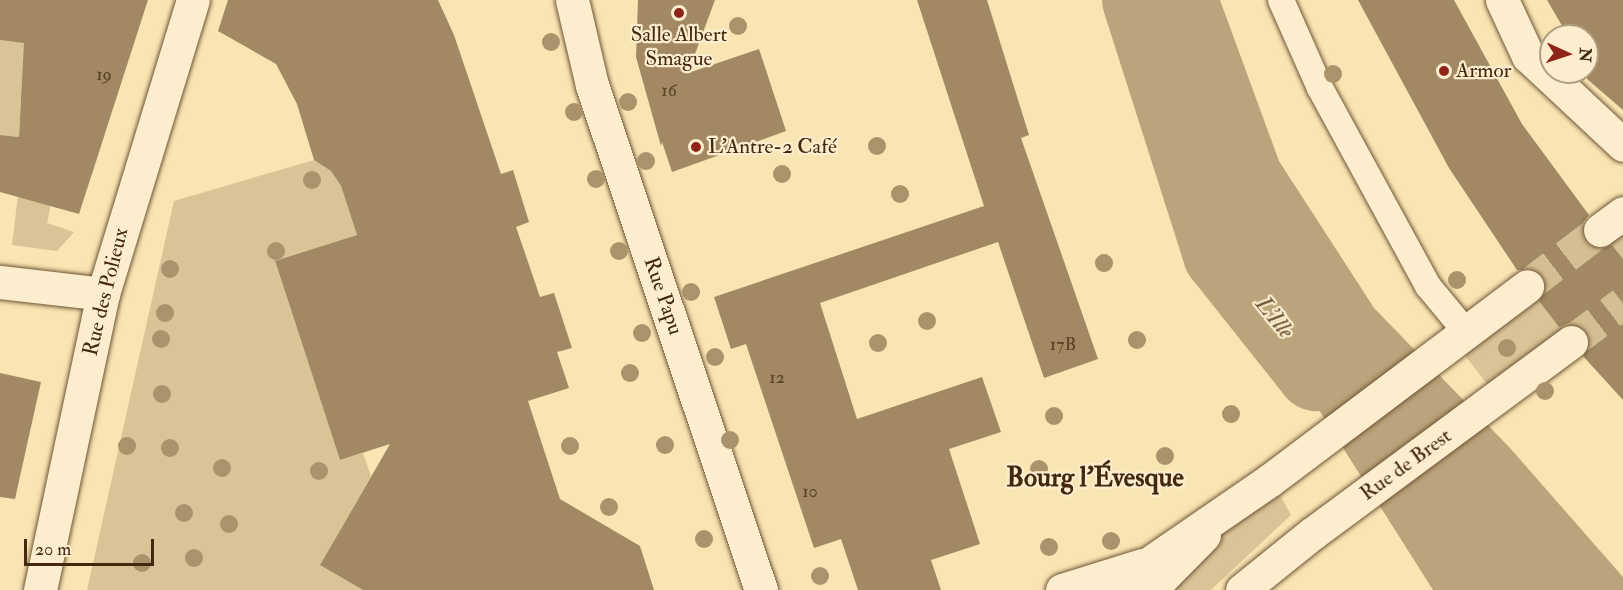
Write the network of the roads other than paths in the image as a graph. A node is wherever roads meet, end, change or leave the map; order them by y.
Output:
1 (193, 0) edge
2 (572, 0) edge
3 (1281, 0) edge
4 (1502, 0) edge
5 (1623, 145) edge
6 (0, 282) edge
7 (1527, 286) tunnel mouth
8 (103, 294) junction
9 (1457, 339) junction
10 (1571, 342) tunnel mouth
11 (1150, 576) edge
12 (40, 590) edge
13 (761, 590) edge
14 (1062, 590) edge
15 (1110, 590) edge
16 (1242, 590) edge

1 - 8 street, Rue des Polieux
2 - 13 street, Rue Papu
3 - 9 lane
4 - 5 street
6 - 8 street
7 - 9 street
8 - 12 street, Rue des Polieux
9 - 11 street
10 - 16 street, Rue de Brest
11 - 14 street
11 - 15 street

